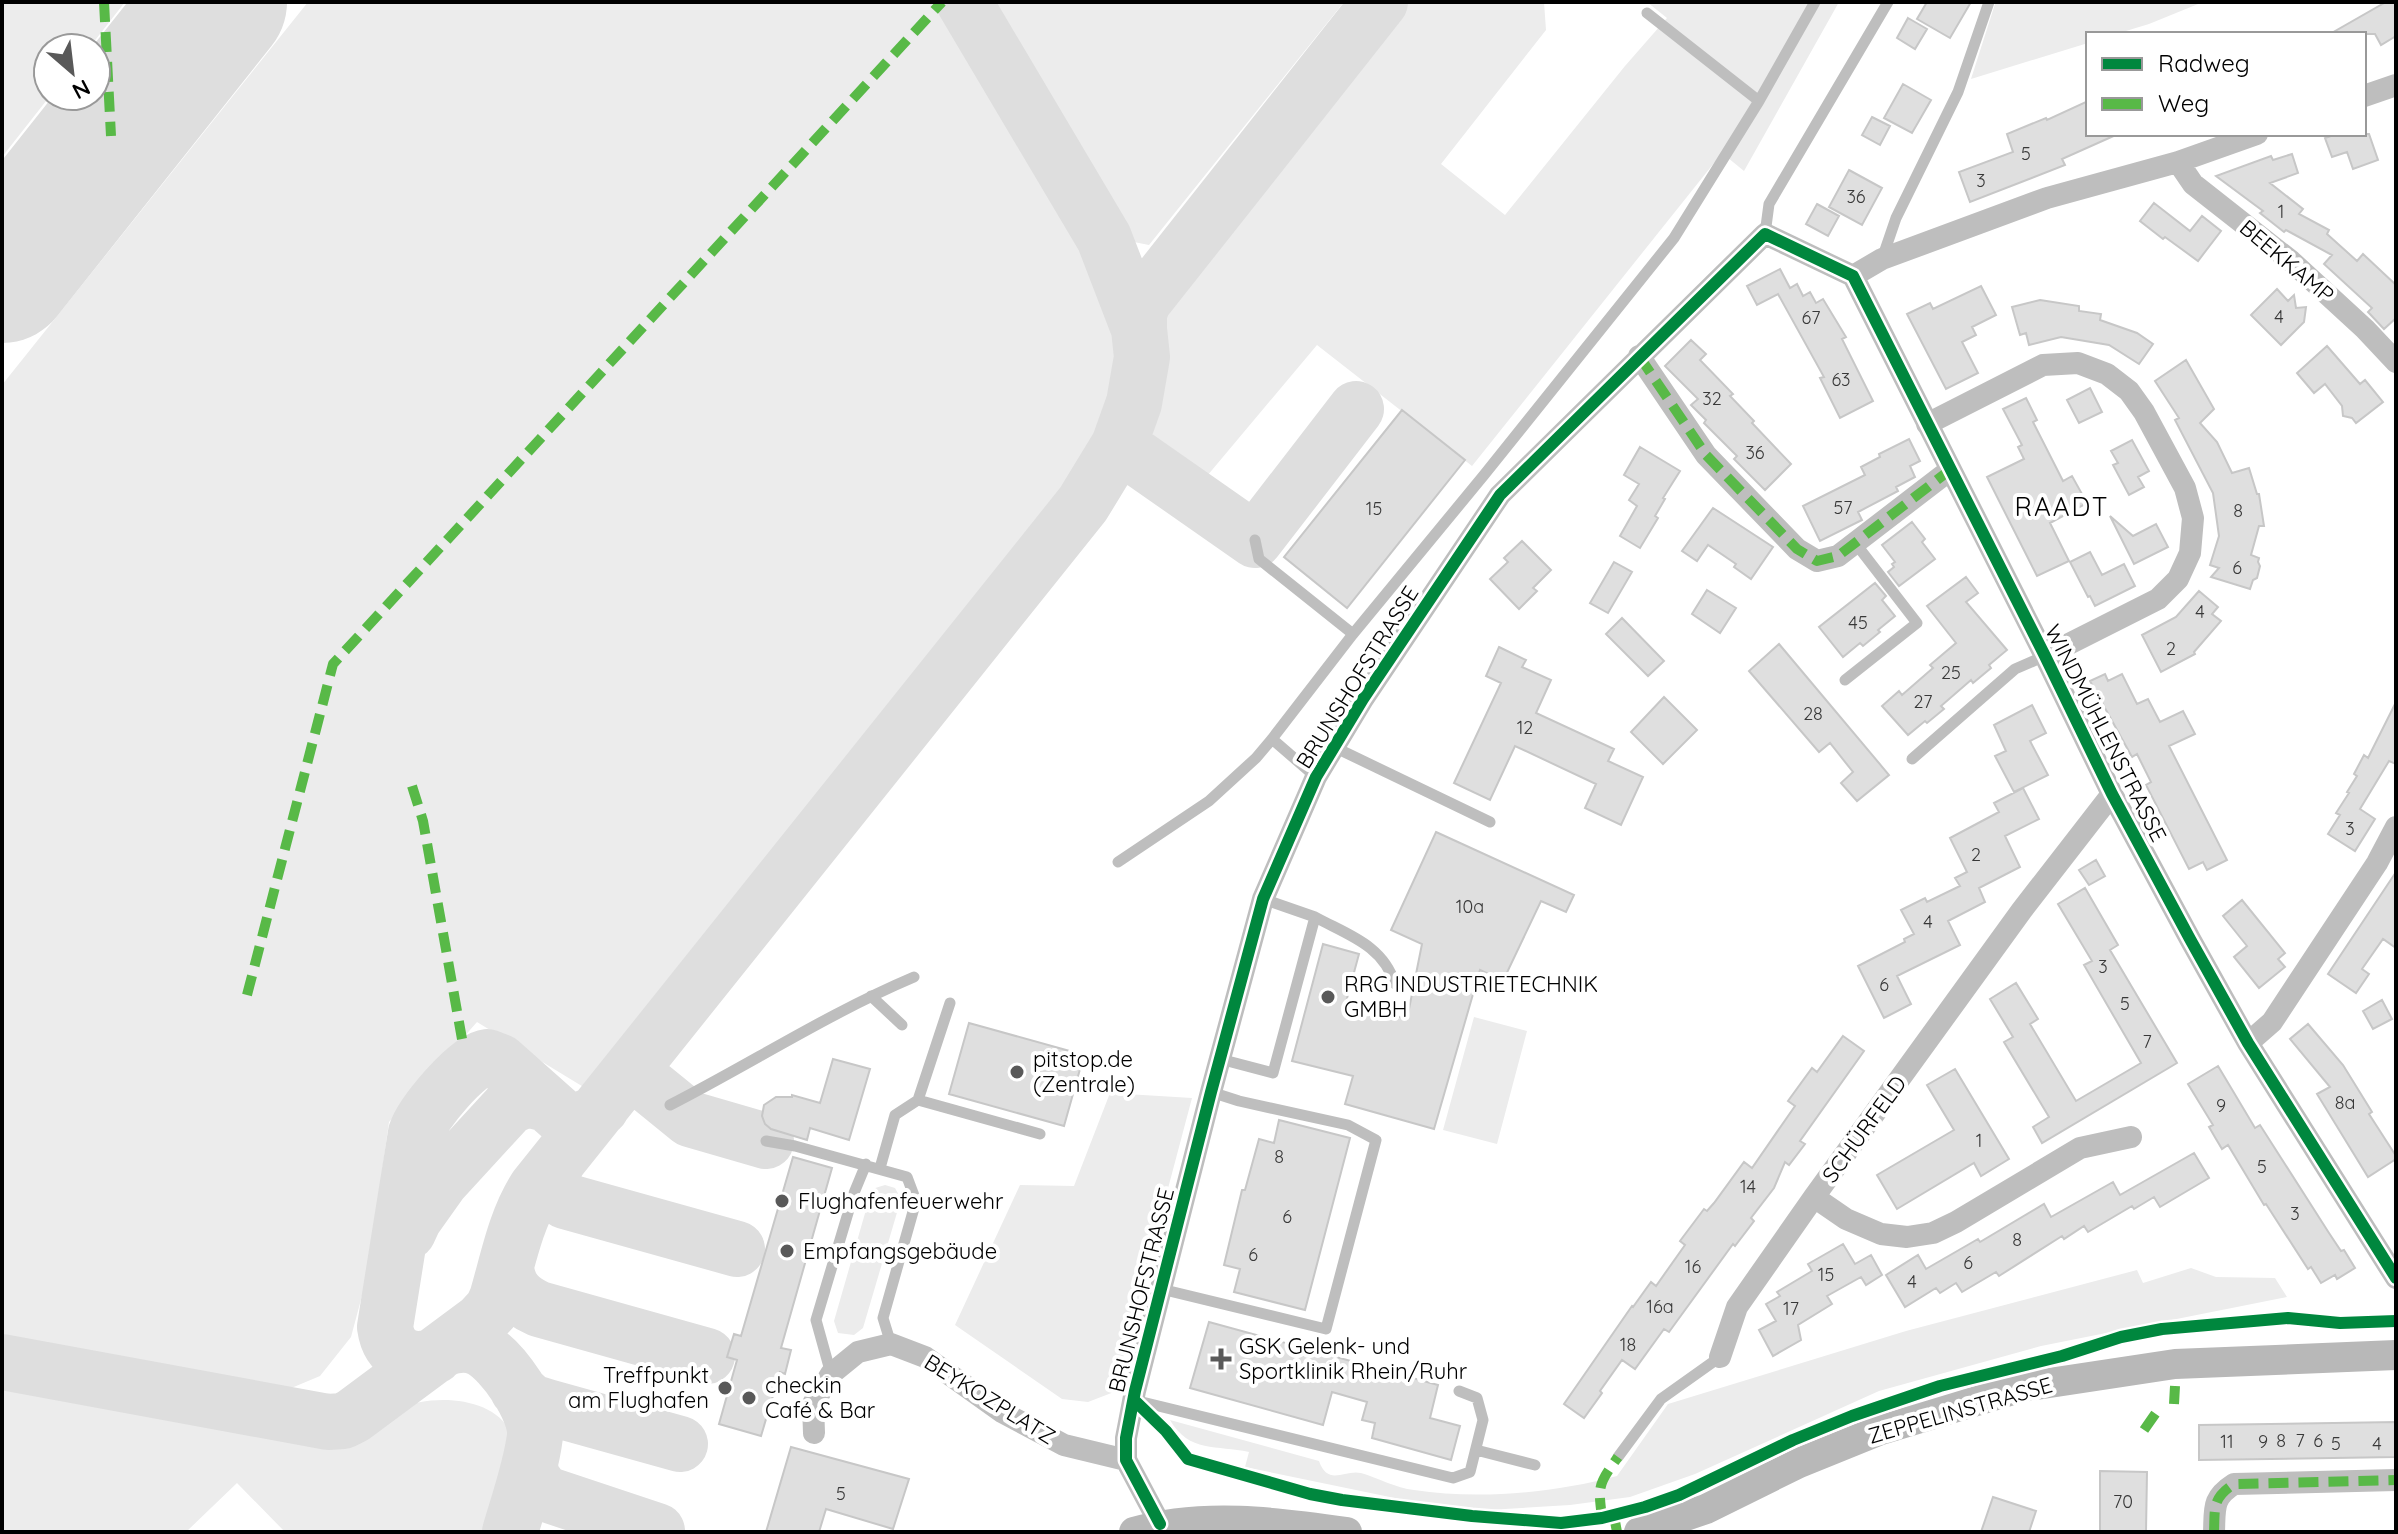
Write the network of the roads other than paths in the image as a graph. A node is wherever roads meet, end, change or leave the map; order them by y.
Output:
1 (1815, 2) edge
2 (1888, 2) edge
3 (1989, 2) edge
4 (1647, 13) dead end
5 (2396, 85) edge
6 (2366, 95) edge
7 (1759, 101) junction
8 (2251, 136) edge
9 (2178, 162) junction
10 (1765, 234) junction
11 (1882, 259) junction
12 (1853, 276) junction
13 (1639, 356) junction
14 (2396, 362) edge
15 (1927, 424) junction
16 (1950, 470) junction
17 (1255, 540) dead end
18 (1856, 544) junction
19 (1353, 634) junction
20 (2045, 656) junction
21 (1845, 680) dead end
22 (1272, 739) junction
23 (1334, 747) junction
24 (1912, 759) dead end
25 (1316, 777) junction
26 (2112, 794) junction
27 (1490, 822) dead end
28 (2396, 827) edge
29 (1118, 862) dead end
30 (1263, 899) junction
31 (1315, 917) junction
32 (914, 977) dead end
33 (1395, 984) dead end
34 (871, 996) junction
35 (950, 1003) dead end
36 (902, 1025) dead end
37 (2248, 1043) junction
38 (1220, 1059) junction
39 (1211, 1092) junction
40 (918, 1100) junction
41 (670, 1105) dead end
42 (1040, 1134) dead end
43 (2131, 1137) dead end
44 (766, 1141) dead end
45 (866, 1164) junction
46 (880, 1168) junction
47 (1814, 1197) junction
48 (2396, 1278) edge
49 (1161, 1289) junction
50 (891, 1344) junction
51 (2396, 1355) edge
52 (1720, 1357) joint
53 (831, 1374) junction
54 (1459, 1391) dead end
55 (1134, 1400) junction
56 (814, 1433) dead end
57 (1476, 1450) junction
58 (1618, 1457) dead end
59 (1126, 1460) junction
60 (1535, 1465) dead end
61 (2396, 1480) edge
62 (1147, 1528) edge
63 (1647, 1531) edge
64 (1347, 1532) edge
65 (2214, 1532) edge

1 - 7 lane
2 - 10 lane
3 - 11 lane
4 - 7 lane
5 - 6 street
7 - 19 lane
8 - 9 street
9 - 11 street
9 - 14 street, BEEKKAMP
10 - 12 street
10 - 13 street, BRUNSHOFSTRASSE
11 - 12 street
12 - 15 street, WINDMÜHLENSTRASSE
13 - 18 street
13 - 23 street, BRUNSHOFSTRASSE
15 - 16 street, WINDMÜHLENSTRASSE
15 - 20 street
16 - 18 street
16 - 20 street, WINDMÜHLENSTRASSE
17 - 19 lane
18 - 21 lane
19 - 22 lane
20 - 24 lane, WINDMÜHLENSTRASSE
20 - 26 street, WINDMÜHLENSTRASSE
22 - 25 lane
22 - 29 lane
23 - 25 street, BRUNSHOFSTRASSE
23 - 27 lane
25 - 30 street, BRUNSHOFSTRASSE
26 - 37 street, WINDMÜHLENSTRASSE
26 - 47 street, SCHÜRFELD
28 - 37 street
30 - 31 lane
30 - 38 street, BRUNSHOFSTRASSE
31 - 33 lane
31 - 38 lane
32 - 34 lane
34 - 36 lane
34 - 41 lane
35 - 40 lane
37 - 48 street, WINDMÜHLENSTRASSE
38 - 39 street, BRUNSHOFSTRASSE
39 - 49 street, BRUNSHOFSTRASSE
39 - 49 lane
40 - 42 lane
40 - 46 lane
43 - 47 street
44 - 45 lane
45 - 46 lane
45 - 53 lane
46 - 50 lane
47 - 52 street, SCHÜRFELD
49 - 55 street, BRUNSHOFSTRASSE
50 - 53 street
50 - 59 street, BEYKOZPLATZ
51 - 63 main road, ZEPPELINSTRASSE
52 - 58 lane, SCHÜRFELD
53 - 56 street
54 - 57 lane
55 - 57 lane
55 - 59 street, BRUNSHOFSTRASSE
57 - 60 lane
59 - 62 street
61 - 65 street
62 - 64 main road

